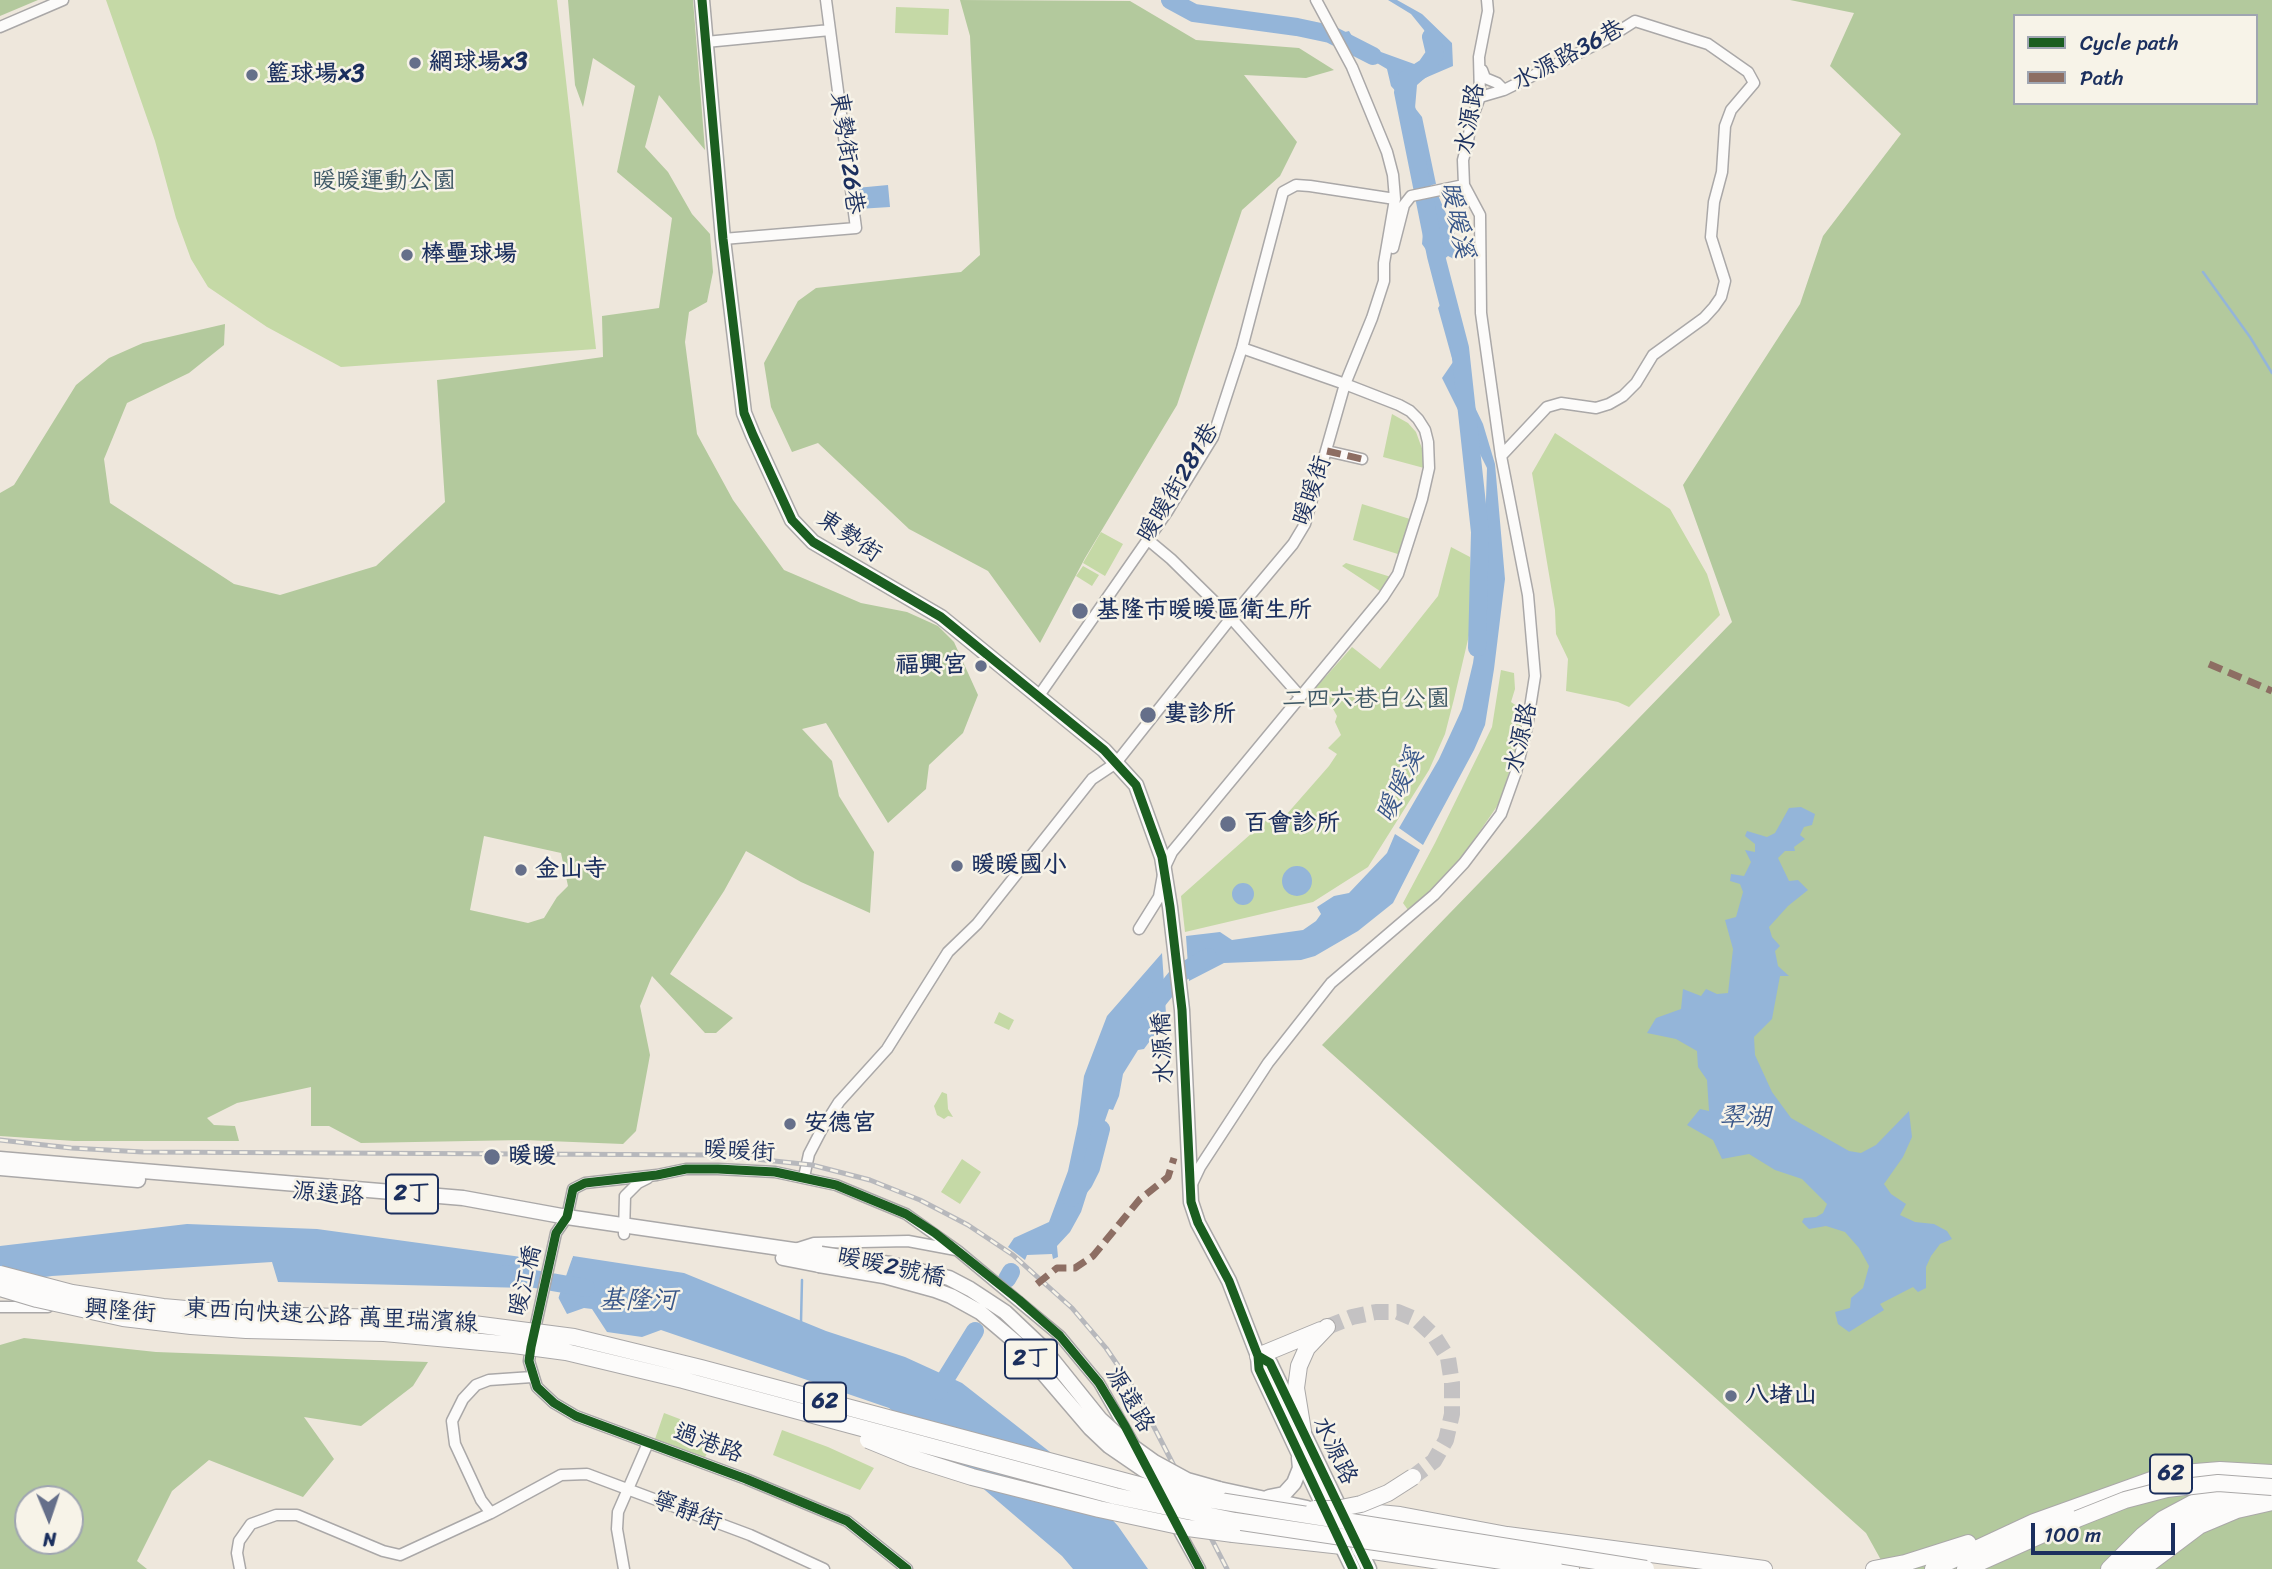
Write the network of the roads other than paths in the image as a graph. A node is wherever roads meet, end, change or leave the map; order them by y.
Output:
1 (63, 0) edge
2 (702, 0) edge
3 (826, 0) edge
4 (1316, 0) edge
5 (1487, 0) edge
6 (0, 27) edge
7 (830, 30) junction
8 (706, 41) junction
9 (1479, 57) junction
10 (1504, 90) junction
11 (1480, 97) junction
12 (1464, 185) junction
13 (1395, 199) junction
14 (723, 239) junction
15 (1384, 281) junction
16 (1242, 348) junction
17 (1345, 384) junction
18 (1327, 451) junction
19 (1501, 456) junction
20 (1362, 458) dead end
21 (1147, 539) junction
22 (1231, 618) junction
23 (1300, 696) junction
24 (1038, 697) junction
25 (1116, 763) junction
26 (1164, 869) junction
27 (1170, 906) joint
28 (1139, 929) dead end
29 (0, 1158) edge
30 (0, 1168) edge
31 (657, 1175) junction
32 (804, 1177) junction
33 (1190, 1189) junction
34 (562, 1225) junction
35 (625, 1230) junction
36 (792, 1250) junction
37 (958, 1251) junction
38 (820, 1259) junction
39 (0, 1274) edge
40 (0, 1288) edge
41 (0, 1307) edge
42 (533, 1337) junction
43 (1258, 1356) junction
44 (532, 1377) junction
45 (831, 1421) junction
46 (1303, 1431) junction
47 (648, 1443) junction
48 (1298, 1452) junction
49 (2272, 1475) edge
50 (1413, 1477) tunnel mouth
51 (2272, 1488) edge
52 (628, 1490) junction
53 (1253, 1496) junction
54 (1214, 1497) junction
55 (2272, 1502) edge
56 (1326, 1512) junction
57 (491, 1513) junction
58 (1343, 1513) junction
59 (2076, 1513) junction
60 (2034, 1522) junction
61 (1342, 1546) junction
62 (1360, 1549) junction
63 (1465, 1565) junction
64 (240, 1569) edge
65 (625, 1569) edge
66 (824, 1569) edge
67 (907, 1569) edge
68 (1200, 1569) edge
69 (1353, 1569) edge
70 (1369, 1569) edge
71 (1425, 1569) edge
72 (1492, 1569) edge
73 (1555, 1569) edge
74 (1571, 1569) edge
75 (1646, 1569) edge
76 (1764, 1569) edge
77 (1874, 1569) edge
78 (1933, 1569) edge
79 (1965, 1569) edge
80 (2109, 1569) edge
81 (2126, 1569) edge
82 (2142, 1569) edge

1 - 6 street
2 - 8 main road, 東勢街
3 - 7 street, 東勢街26巷
4 - 13 street, 暖暖街
5 - 9 street, 水源路
7 - 8 street
7 - 14 street, 東勢街26巷
8 - 14 main road, 東勢街
9 - 10 street
9 - 11 street, 水源路
10 - 11 street, 水源路36巷
10 - 19 street, 水源路36巷
11 - 12 street, 水源路
12 - 15 street
12 - 19 street, 水源路
13 - 15 street, 暖暖街
13 - 16 street, 暖暖街281巷
14 - 24 main road, 東勢街
15 - 17 street, 暖暖街
16 - 17 street
16 - 21 street, 暖暖街281巷
17 - 18 street, 暖暖街
17 - 23 street
18 - 20 street
18 - 22 street, 暖暖街
19 - 33 street, 水源路
21 - 22 street
21 - 24 street, 暖暖街281巷
22 - 23 street
22 - 25 street, 暖暖街
23 - 26 street
24 - 25 main road, 東勢街
25 - 26 main road, 東勢街
25 - 32 street, 暖暖街
26 - 27 main road, 東勢街
26 - 28 street
27 - 33 main road, 水源橋
29 - 34 main road, 源遠路 / 2丁
30 - 34 main road, 源遠路 / 2丁
31 - 32 street, 暖暖街
31 - 34 street, 暖暖街
31 - 35 street, 暖暖街
32 - 37 street, 暖暖街
33 - 43 main road, 水源路
34 - 35 main road, 源遠路 / 2丁
34 - 42 street, 暖江橋
35 - 36 main road, 源遠路 / 2丁
35 - 38 main road, 源遠路 / 2丁
36 - 37 street, 源遠路
36 - 38 main road, 源遠路 / 2丁
37 - 68 street, 源遠路
38 - 54 main road, 暖暖2號橋 / 2丁, bridge
39 - 54 highway, 東西向快速公路 萬里瑞濱線 / 62, bridge
40 - 45 highway, 東西向快速公路 萬里瑞濱線 / 62, bridge
41 - 42 street, 興隆街
42 - 44 street
43 - 46 main road, 水源路
43 - 46 highway
43 - 48 main road, 水源路
44 - 47 street, 過港路
44 - 57 street
45 - 61 highway, bridge
45 - 73 highway, 東西向快速公路 萬里瑞濱線 / 62, bridge
46 - 58 main road, 水源路
47 - 52 street
47 - 67 street, 過港路
48 - 53 main road
48 - 56 main road, 水源路
49 - 59 highway, 62
49 - 80 highway
50 - 54 highway, bridge
51 - 59 highway, 62, bridge
51 - 81 highway
52 - 57 street, 寧靜街
52 - 65 street
52 - 66 street, 寧靜街
53 - 54 main road, 2丁
53 - 56 main road, 2丁
54 - 61 main road, 2丁
54 - 75 highway, 東西向快速公路 萬里瑞濱線 / 62, bridge
55 - 82 highway
56 - 58 main road, 2丁
56 - 61 main road, 水源路
57 - 64 street, 寧靜街
58 - 62 main road, 水源路
58 - 74 highway
58 - 76 highway
59 - 60 highway, 62
59 - 79 highway, 62
60 - 77 highway
60 - 78 highway, 62
61 - 62 main road
61 - 69 main road, 水源路
62 - 63 highway
62 - 70 main road, 水源路
63 - 71 highway
63 - 72 highway

